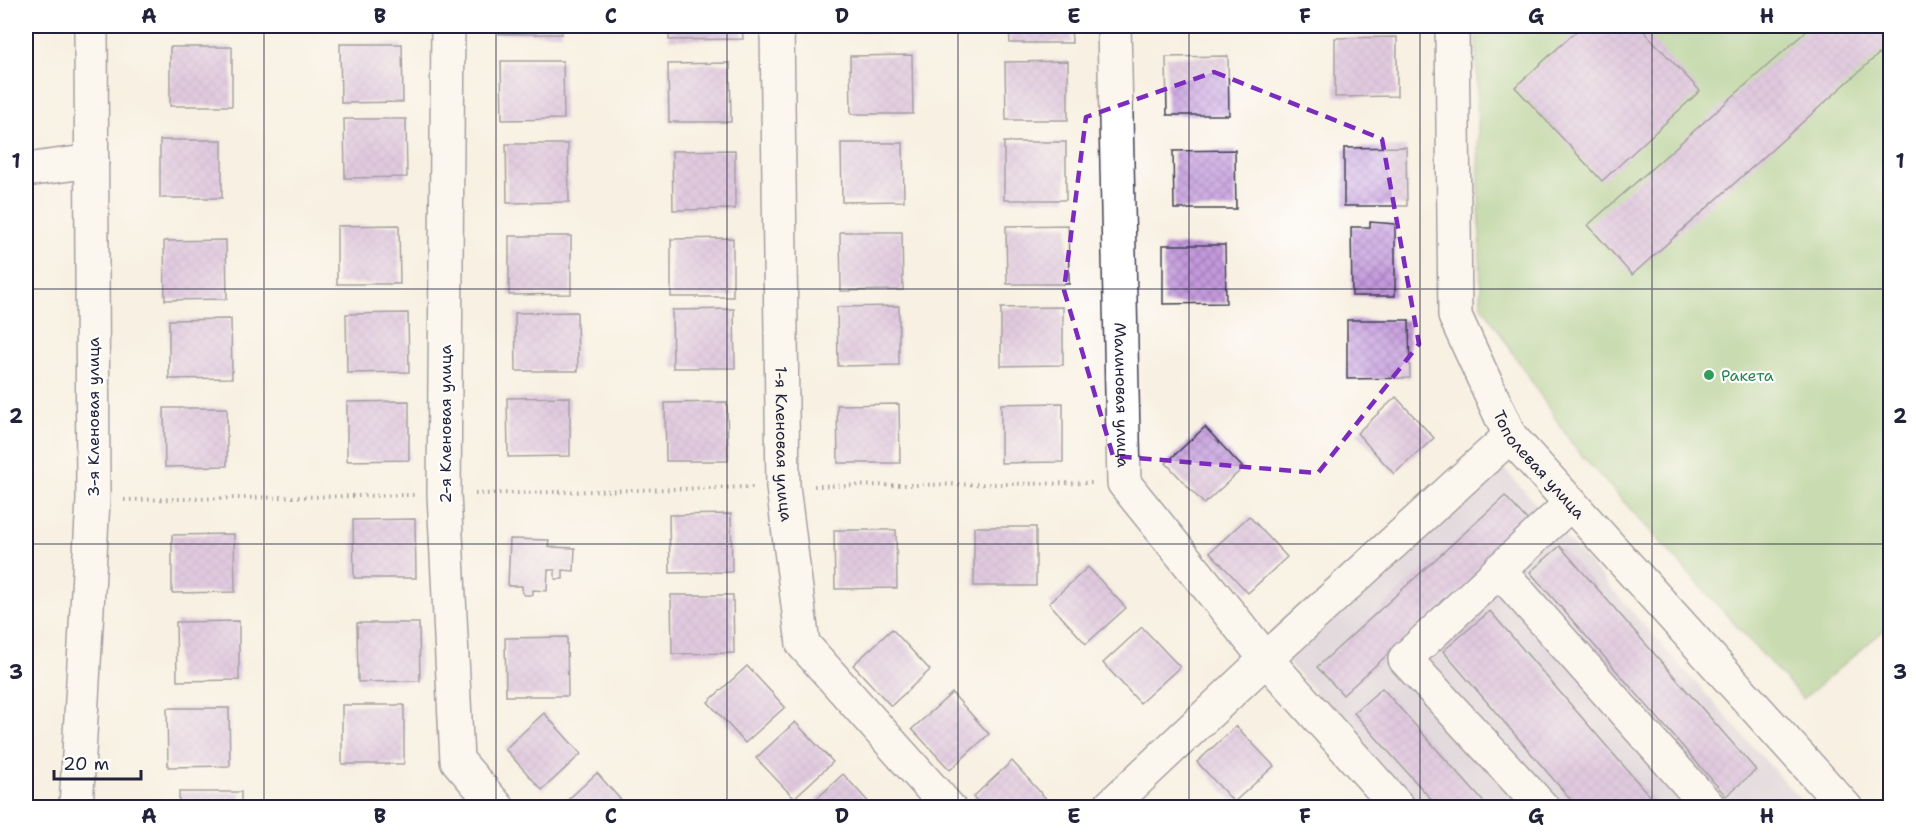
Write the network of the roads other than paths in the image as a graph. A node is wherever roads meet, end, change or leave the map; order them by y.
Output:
1 (91, 26) edge
2 (448, 26) edge
3 (777, 26) edge
4 (1114, 26) edge
5 (1452, 26) edge
6 (92, 161) junction
7 (26, 170) edge
8 (1510, 436) junction
9 (1571, 503) junction
10 (1499, 570) junction
11 (1266, 659) junction
12 (76, 807) edge
13 (498, 807) edge
14 (949, 807) edge
15 (1108, 807) edge
16 (1399, 807) edge
17 (1543, 807) edge
18 (1710, 807) edge
19 (1846, 807) edge

1 - 6 street, 3-я Кленовая улица
2 - 13 street, 2-я Кленовая улица
3 - 14 street, 1-я Кленовая улица
4 - 11 street, Малиновая улица
5 - 8 street, Тополевая улица
6 - 7 street
6 - 12 street, 3-я Кленовая улица
8 - 9 street, Тополевая улица
8 - 11 street
9 - 10 street
9 - 19 street, Тополевая улица
10 - 17 street
10 - 18 street
11 - 15 street
11 - 16 street, Малиновая улица

